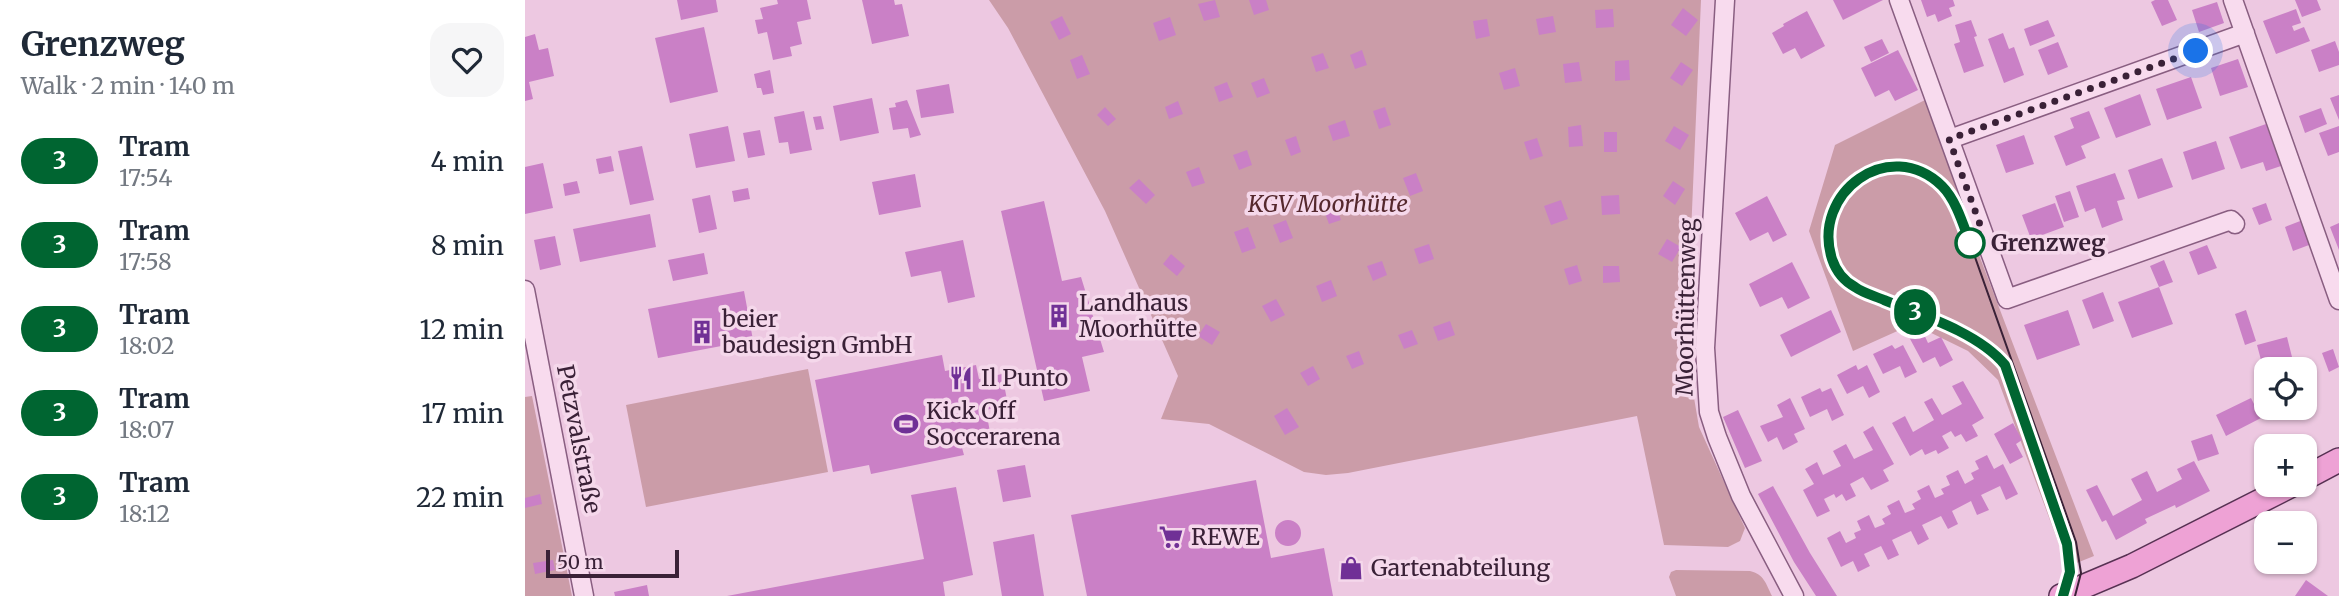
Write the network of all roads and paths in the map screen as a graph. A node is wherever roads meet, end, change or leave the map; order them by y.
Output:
1 (1725, 0) edge
2 (1899, 0) edge
3 (2233, 0) edge
4 (2245, 33) junction
5 (1949, 139) junction
6 (2235, 224) dead end
7 (525, 290) edge
8 (2339, 300) edge
9 (529, 331) edge
10 (2339, 460) edge
11 (2317, 472) edge
12 (2268, 497) edge
13 (2107, 588) edge
14 (584, 596) edge
15 (1794, 596) edge
16 (2060, 596) edge

1 - 15 street, Moorhüttenweg
2 - 5 street
3 - 4 street
4 - 5 street
4 - 8 street
5 - 6 street
7 - 9 street, Petzvalstraße
9 - 14 street, Petzvalstraße
10 - 11 main road
12 - 13 main road
13 - 16 main road

